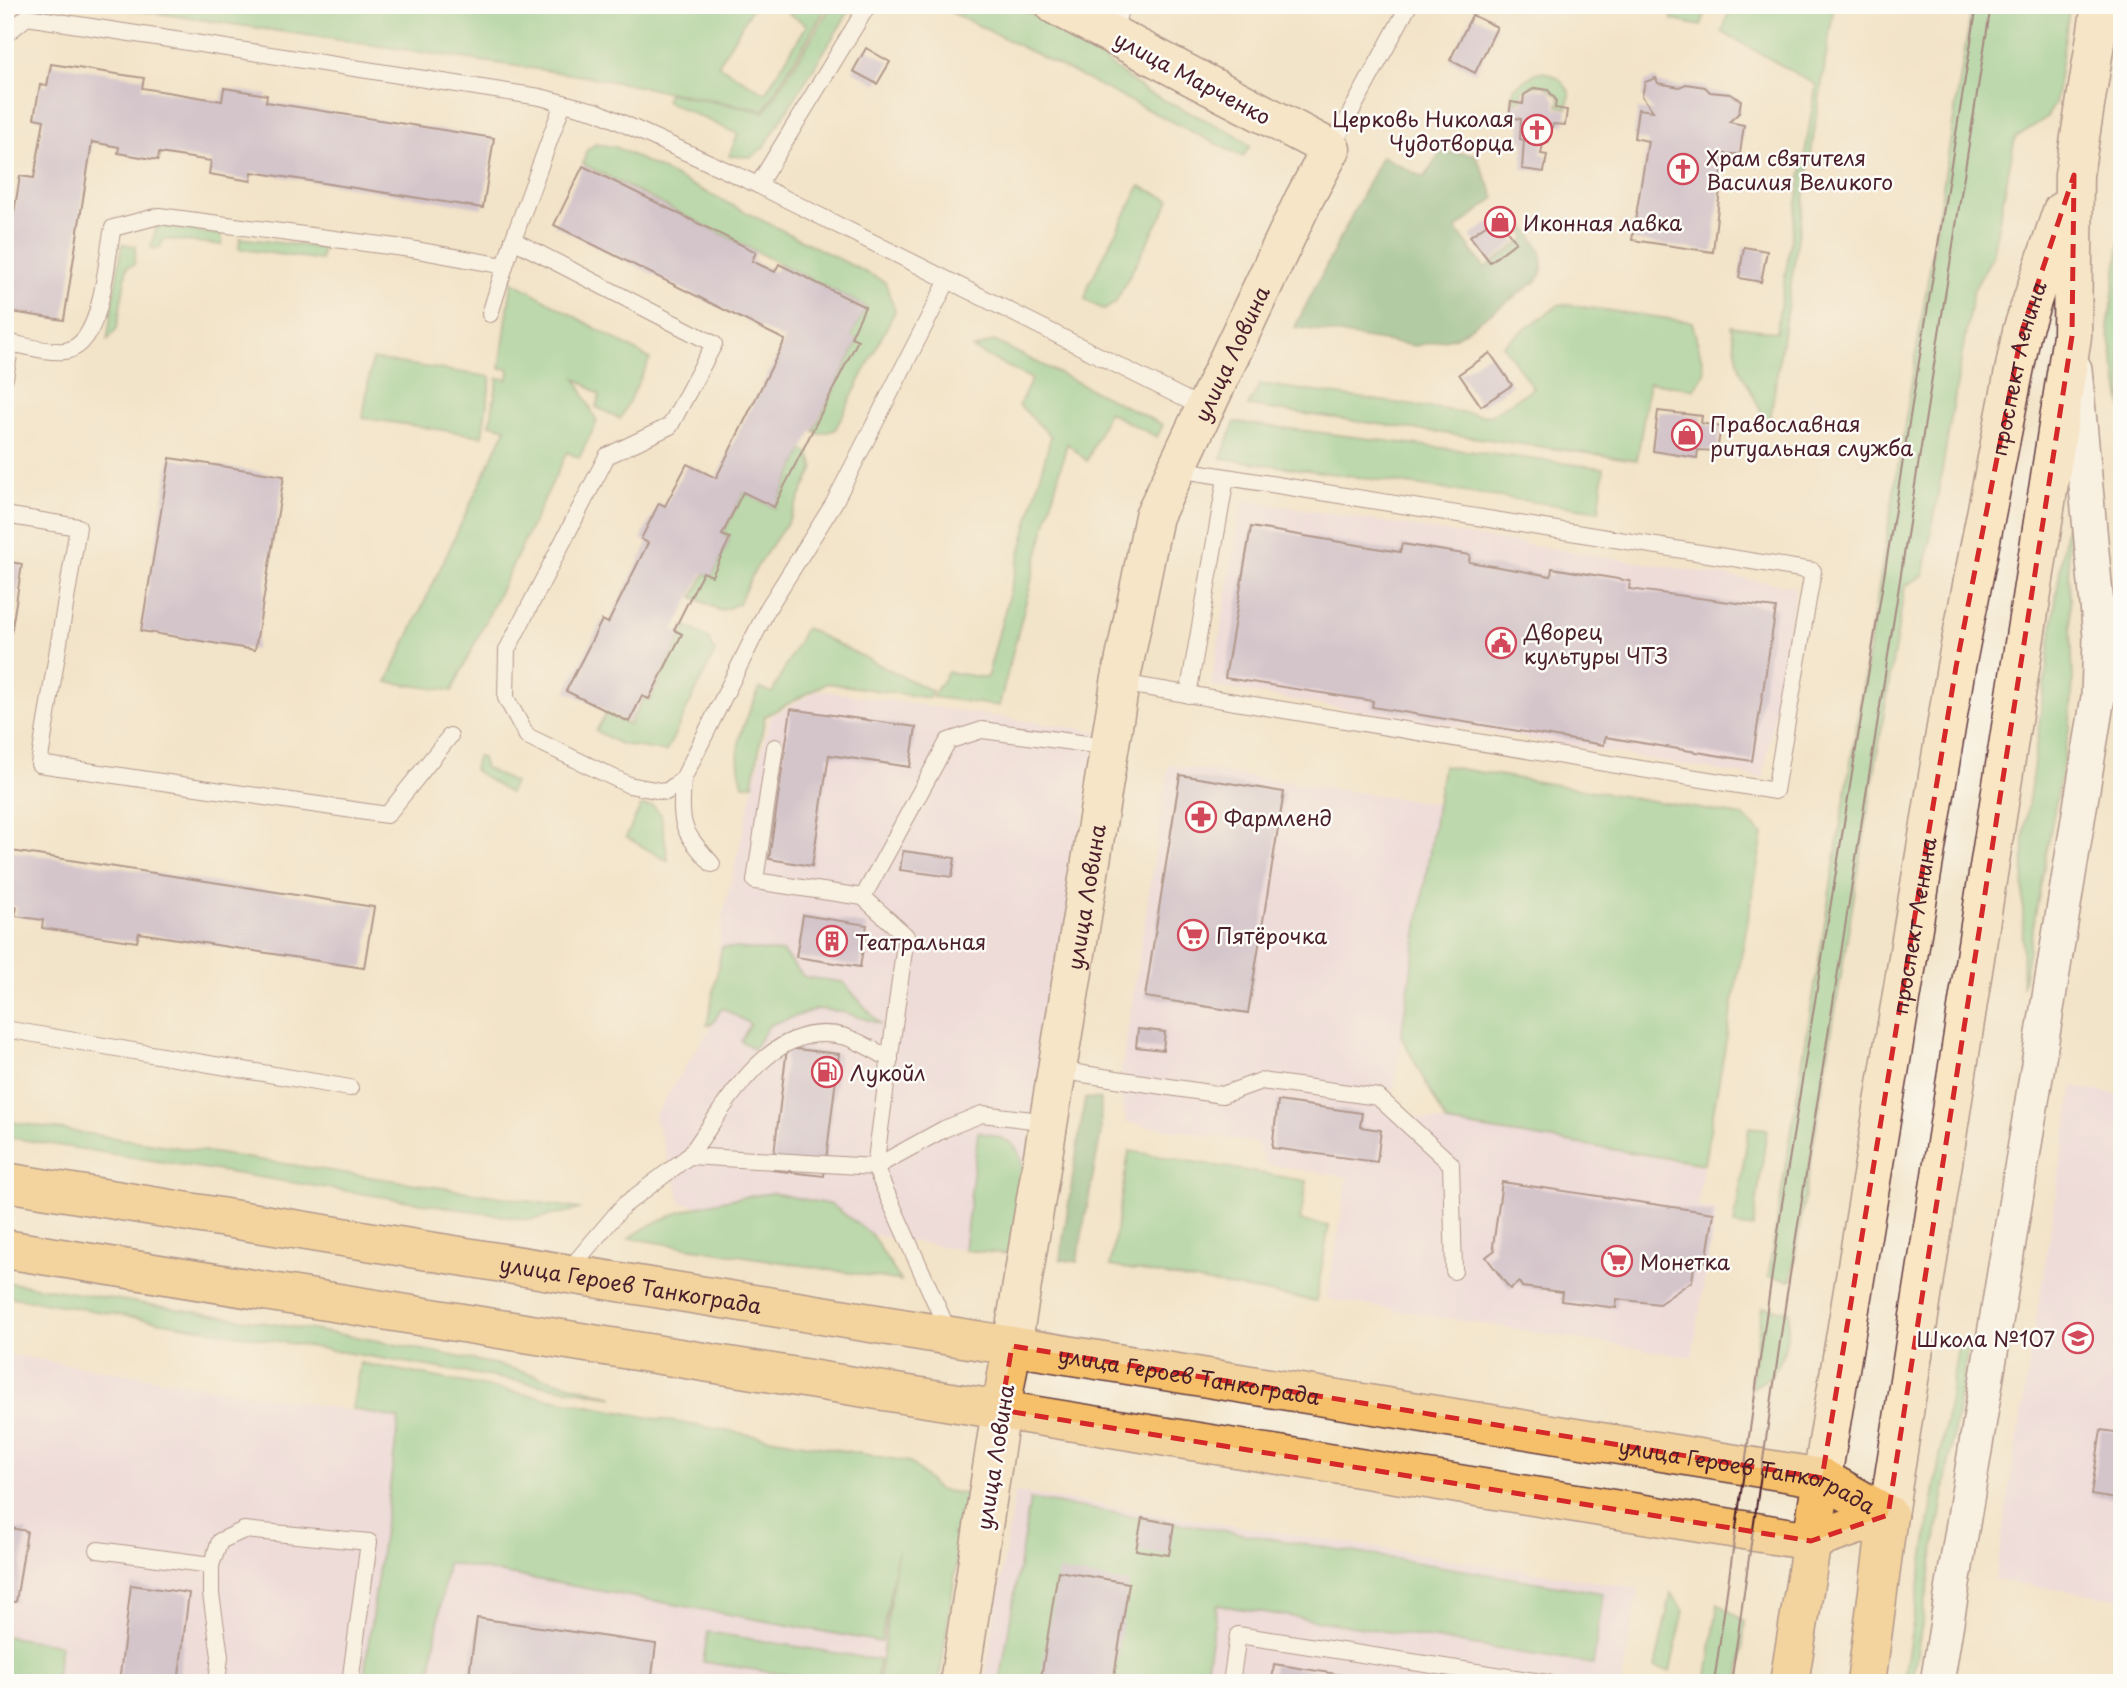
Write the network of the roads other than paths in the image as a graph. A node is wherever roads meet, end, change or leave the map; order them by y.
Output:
1 (868, 5) edge
2 (1055, 5) edge
3 (1409, 5) edge
4 (2101, 5) edge
5 (1117, 20) edge
6 (5, 35) edge
7 (563, 103) junction
8 (1331, 149) junction
9 (2074, 176) junction
10 (758, 185) junction
11 (513, 240) junction
12 (505, 266) junction
13 (947, 282) junction
14 (490, 314) dead end
15 (2072, 336) junction
16 (8, 343) edge
17 (5, 378) edge
18 (1203, 408) junction
19 (1175, 469) junction
20 (1226, 478) junction
21 (5, 515) edge
22 (2111, 639) edge
23 (1120, 684) junction
24 (1188, 695) junction
25 (450, 736) dead end
26 (775, 747) dead end
27 (1110, 747) junction
28 (683, 779) junction
29 (712, 864) dead end
30 (863, 897) junction
31 (5, 1029) edge
32 (890, 1059) junction
33 (1057, 1069) junction
34 (350, 1088) dead end
35 (1049, 1122) junction
36 (690, 1156) junction
37 (875, 1167) junction
38 (5, 1182) edge
39 (5, 1249) edge
40 (1454, 1270) dead end
41 (566, 1273) junction
42 (950, 1336) junction
43 (1012, 1346) junction
44 (1001, 1410) junction
45 (1822, 1478) junction
46 (1888, 1515) junction
47 (1811, 1541) junction
48 (98, 1550) dead end
49 (211, 1565) junction
50 (216, 1683) edge
51 (350, 1683) edge
52 (959, 1683) edge
53 (1231, 1683) edge
54 (1548, 1683) edge
55 (1789, 1683) edge
56 (1866, 1683) edge
57 (1937, 1683) edge

1 - 10 lane
2 - 5 main road, улица Марченко
3 - 8 lane
4 - 9 main road, проспект Ленина
5 - 8 main road, улица Марченко
6 - 7 lane
7 - 10 lane
7 - 11 lane
8 - 18 main road, улица Ловина
9 - 15 main road, проспект Ленина
9 - 45 main road, проспект Ленина
10 - 13 lane
11 - 12 lane
11 - 28 lane
12 - 14 lane
12 - 16 lane
13 - 18 lane
13 - 28 lane
15 - 22 street
15 - 46 main road, проспект Ленина
16 - 17 lane
18 - 19 main road, улица Ловина
19 - 20 lane
19 - 23 main road, улица Ловина
20 - 24 lane
20 - 24 lane
21 - 25 lane
22 - 57 street
23 - 24 lane
23 - 27 main road, улица Ловина
26 - 30 lane
27 - 30 lane
27 - 33 main road, улица Ловина
28 - 29 lane
30 - 32 lane
31 - 34 lane
32 - 36 lane
32 - 37 lane
33 - 35 main road, улица Ловина
33 - 40 lane
35 - 37 lane
35 - 43 main road, улица Ловина
36 - 37 lane
36 - 41 lane
37 - 42 lane
38 - 41 main road, улица Героев Танкограда
39 - 44 main road, улица Героев Танкограда
41 - 42 main road, улица Героев Танкограда
42 - 43 main road, улица Героев Танкограда
43 - 44 main road, улица Ловина
43 - 45 main road, улица Героев Танкограда
44 - 47 main road, улица Героев Танкограда
44 - 52 main road, улица Ловина
45 - 46 main road, улица Героев Танкограда
45 - 47 main road, проспект Ленина
46 - 47 main road, улица Героев Танкограда
46 - 56 main road, проспект Ленина
47 - 55 main road, проспект Ленина
48 - 49 lane
49 - 50 lane
49 - 51 lane
53 - 54 lane

